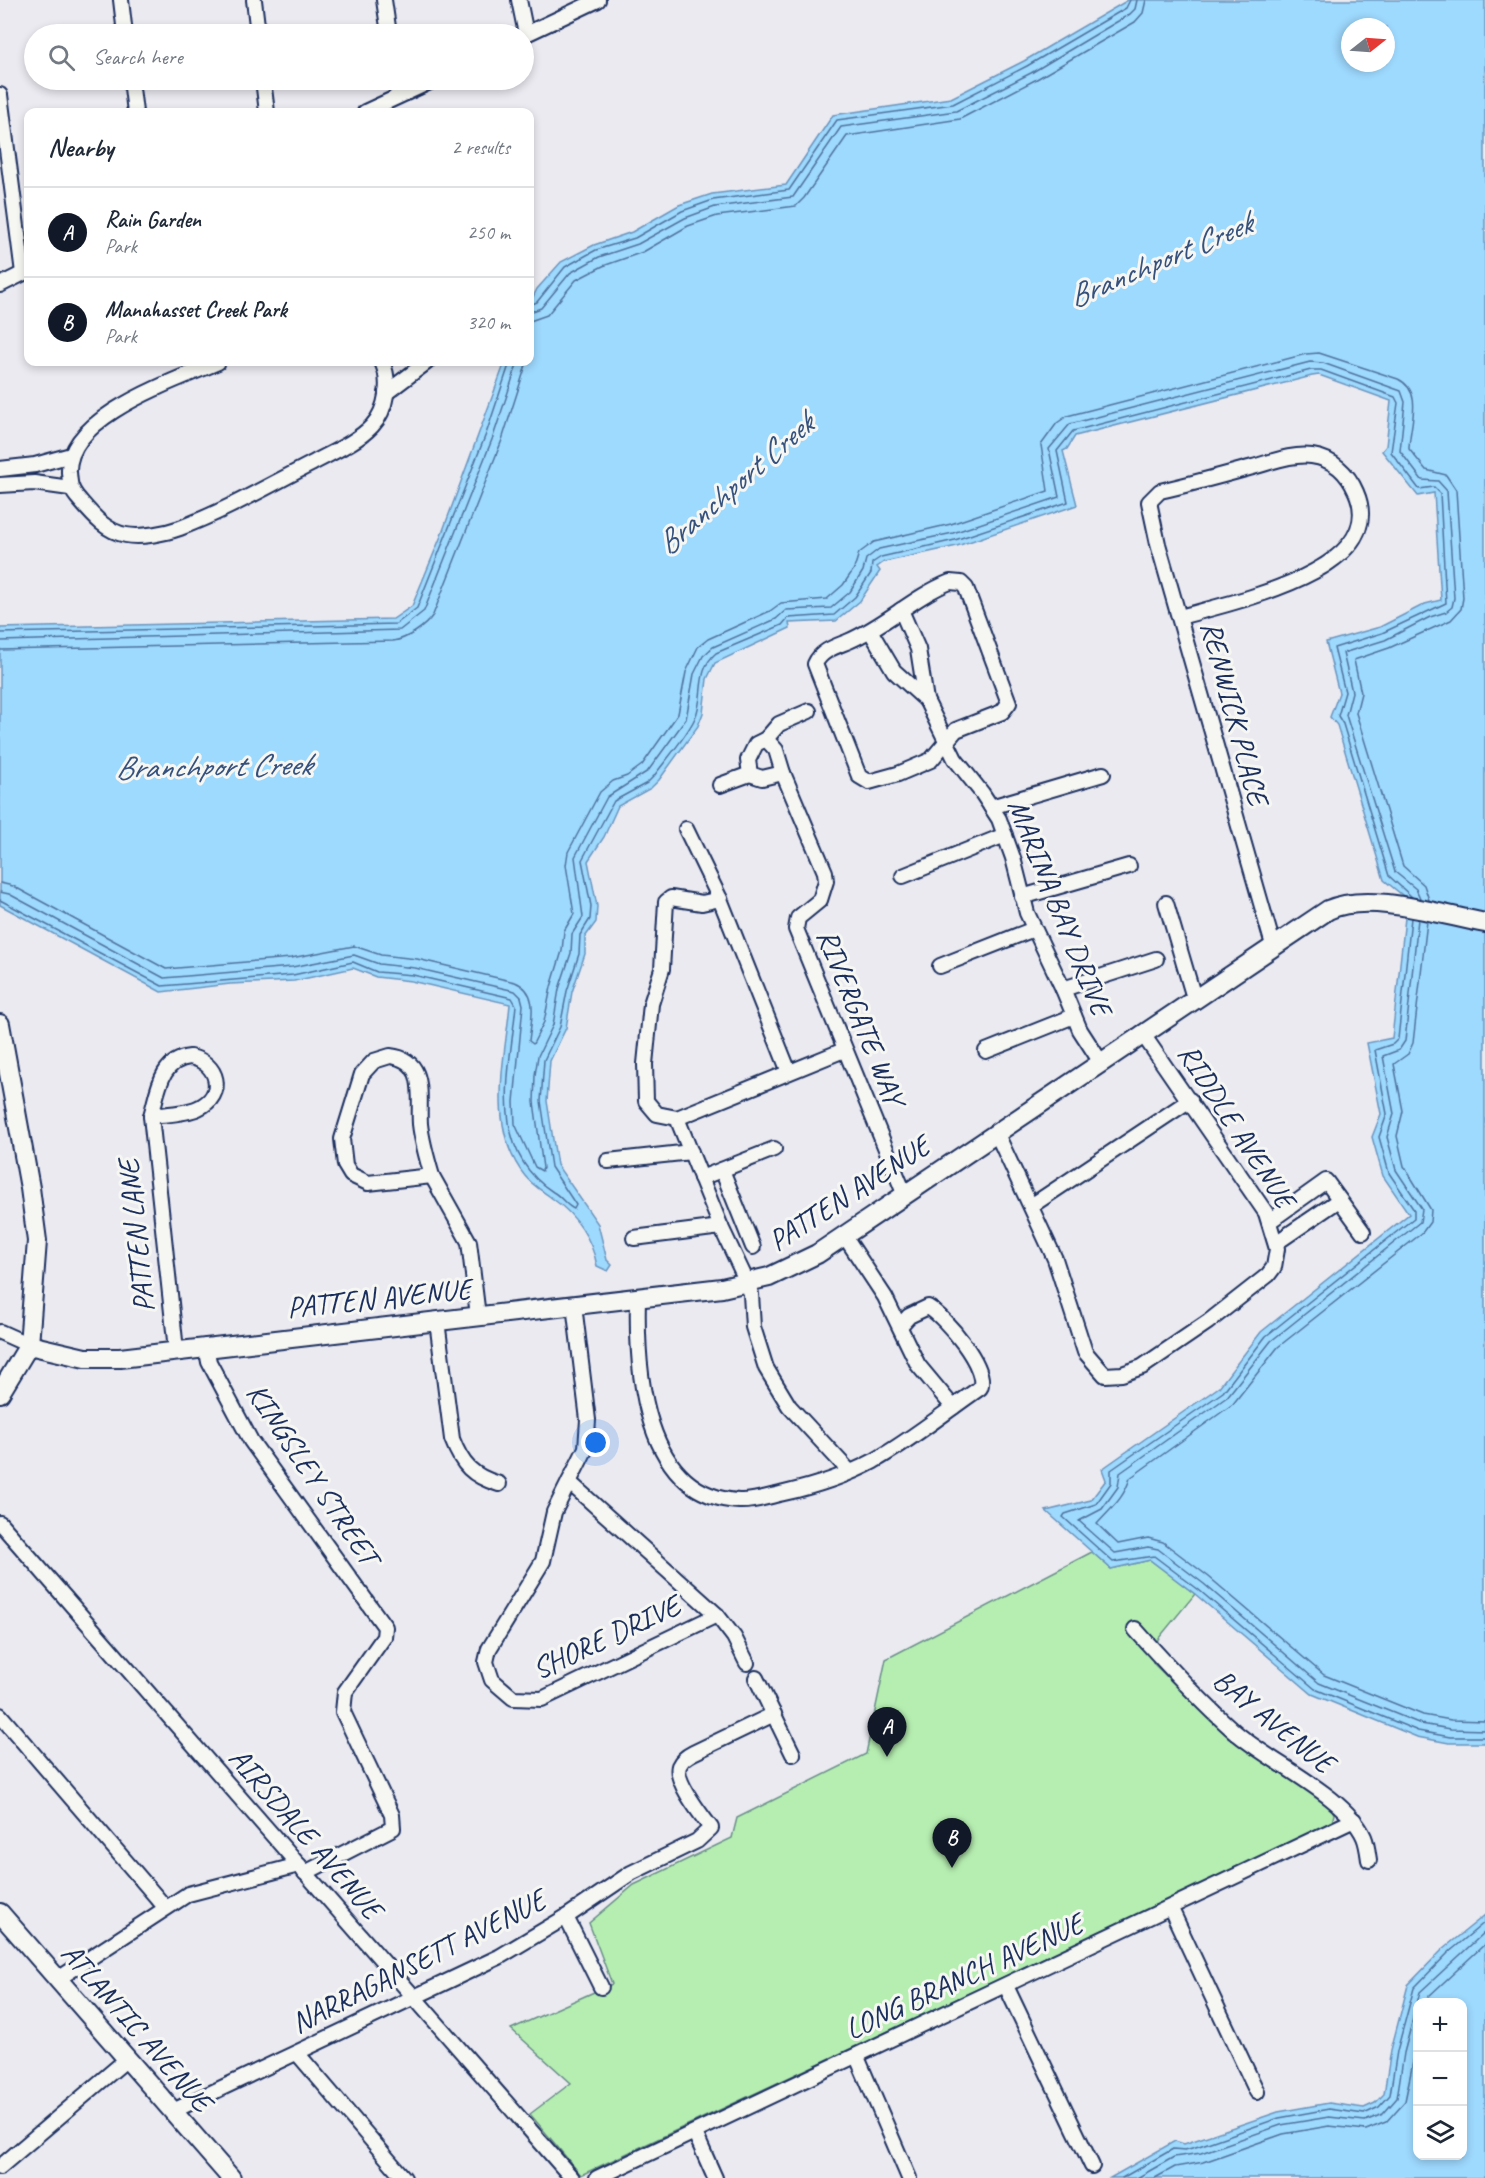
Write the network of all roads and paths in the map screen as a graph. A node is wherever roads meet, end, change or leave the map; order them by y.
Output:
1 (121, 0) edge
2 (254, 0) edge
3 (384, 0) edge
4 (519, 0) edge
5 (597, 0) edge
6 (124, 24) edge
7 (257, 24) edge
8 (388, 24) edge
9 (523, 24) edge
10 (534, 31) edge
11 (132, 90) edge
12 (265, 90) edge
13 (397, 90) edge
14 (412, 90) edge
15 (0, 95) edge
16 (398, 96) junction
17 (134, 108) edge
18 (267, 108) edge
19 (373, 108) edge
20 (24, 258) edge
21 (24, 273) edge
22 (0, 285) edge
23 (210, 366) edge
24 (383, 366) edge
25 (422, 366) edge
26 (386, 393) junction
27 (71, 455) junction
28 (0, 469) edge
29 (0, 485) edge
30 (70, 488) junction
31 (901, 610) junction
32 (1180, 617) junction
33 (871, 632) junction
34 (926, 700) junction
35 (809, 711) dead end
36 (766, 739) junction
37 (946, 742) junction
38 (783, 773) junction
39 (750, 774) junction
40 (1103, 774) dead end
41 (720, 785) dead end
42 (990, 807) junction
43 (686, 829) dead end
44 (1005, 835) junction
45 (1129, 866) dead end
46 (903, 876) dead end
47 (1022, 897) junction
48 (720, 899) junction
49 (1166, 903) dead end
50 (1485, 923) edge
51 (1034, 929) junction
52 (1273, 945) junction
53 (1156, 959) dead end
54 (940, 966) dead end
55 (1064, 988) junction
56 (1194, 998) junction
57 (1074, 1016) junction
58 (0, 1024) edge
59 (1142, 1033) junction
60 (844, 1050) junction
61 (986, 1051) dead end
62 (1100, 1061) junction
63 (789, 1072) junction
64 (1190, 1100) junction
65 (151, 1116) junction
66 (677, 1118) junction
67 (996, 1132) junction
68 (774, 1149) dead end
69 (691, 1152) junction
70 (608, 1161) dead end
71 (722, 1170) junction
72 (432, 1176) junction
73 (701, 1178) junction
74 (904, 1193) junction
75 (1339, 1200) junction
76 (1031, 1206) junction
77 (1270, 1221) junction
78 (721, 1227) junction
79 (1363, 1232) dead end
80 (844, 1235) junction
81 (634, 1238) dead end
82 (1276, 1243) junction
83 (753, 1247) dead end
84 (747, 1282) junction
85 (638, 1298) junction
86 (574, 1305) junction
87 (478, 1316) junction
88 (437, 1321) junction
89 (900, 1326) junction
90 (0, 1332) edge
91 (29, 1345) junction
92 (206, 1346) junction
93 (176, 1350) junction
94 (0, 1394) edge
95 (952, 1407) junction
96 (850, 1472) junction
97 (569, 1482) junction
98 (499, 1484) dead end
99 (0, 1523) edge
100 (717, 1615) junction
101 (1135, 1629) dead end
102 (747, 1663) dead end
103 (756, 1678) dead end
104 (774, 1714) junction
105 (0, 1715) edge
106 (794, 1754) dead end
107 (1354, 1820) junction
108 (1370, 1860) dead end
109 (302, 1869) junction
110 (165, 1907) junction
111 (1171, 1909) junction
112 (0, 1913) edge
113 (566, 1917) junction
114 (58, 1978) junction
115 (1006, 1986) junction
116 (601, 1987) dead end
117 (414, 1997) junction
118 (297, 2053) junction
119 (857, 2057) junction
120 (127, 2059) junction
121 (1257, 2092) dead end
122 (173, 2111) junction
123 (695, 2133) junction
124 (1092, 2166) dead end
125 (0, 2167) edge
126 (908, 2176) edge
127 (231, 2178) edge
128 (404, 2178) edge
129 (572, 2178) edge
130 (597, 2178) edge
131 (715, 2178) edge

1 - 6 street
2 - 7 street
3 - 8 street
4 - 9 street
5 - 10 street
11 - 17 street
12 - 18 street
13 - 16 street
14 - 16 street
15 - 20 street
16 - 19 street
21 - 22 street
23 - 27 street
24 - 26 street
25 - 26 street
26 - 30 street
27 - 28 street
27 - 30 street
29 - 30 street
31 - 33 street
31 - 34 street, MARINA BAY DRIVE
31 - 37 street
32 - 32 street, RENWICK PLACE
32 - 52 street, RENWICK PLACE
33 - 34 street
33 - 37 street
34 - 37 street, MARINA BAY DRIVE
35 - 36 street
36 - 38 street, RIVERGATE WAY
36 - 39 street
37 - 42 street, MARINA BAY DRIVE
38 - 39 street
38 - 60 street, RIVERGATE WAY
39 - 41 street
40 - 42 street
42 - 44 street, MARINA BAY DRIVE
43 - 48 street
44 - 46 street
44 - 47 street, MARINA BAY DRIVE
45 - 47 street
47 - 51 street, MARINA BAY DRIVE
48 - 63 street
48 - 66 street
49 - 56 street
50 - 52 street, PATTEN AVENUE
51 - 54 street
51 - 55 street, MARINA BAY DRIVE
52 - 56 street, PATTEN AVENUE
53 - 55 street
55 - 57 street, MARINA BAY DRIVE
56 - 59 street, PATTEN AVENUE
57 - 61 street
57 - 62 street, MARINA BAY DRIVE
58 - 91 street
59 - 62 street, PATTEN AVENUE
59 - 64 street, RIDDLE AVENUE
60 - 63 street
60 - 74 street, RIVERGATE WAY
62 - 67 street, PATTEN AVENUE
63 - 66 street
64 - 76 street
64 - 77 street, RIDDLE AVENUE
65 - 65 street, PATTEN LANE
65 - 93 street, PATTEN LANE
66 - 69 street
67 - 74 street, PATTEN AVENUE
67 - 76 street
68 - 71 street
69 - 70 street
69 - 73 street
71 - 73 street
71 - 83 street
72 - 72 street
72 - 87 street
73 - 78 street
74 - 80 street, PATTEN AVENUE
75 - 77 street
75 - 79 street, RIDDLE AVENUE
75 - 82 street, RIDDLE AVENUE
76 - 82 street
77 - 82 street, RIDDLE AVENUE
78 - 81 street
78 - 84 street
80 - 84 street, PATTEN AVENUE
80 - 89 street
84 - 85 street, PATTEN AVENUE
84 - 96 street
85 - 86 street, PATTEN AVENUE
85 - 96 street
86 - 87 street, PATTEN AVENUE
86 - 97 street, SHORE DRIVE
87 - 88 street, PATTEN AVENUE
88 - 92 street, PATTEN AVENUE
88 - 98 street
89 - 95 street
89 - 95 street
90 - 91 street
91 - 93 street, PATTEN AVENUE
91 - 94 street
92 - 93 street, PATTEN AVENUE
92 - 109 street, KINGSLEY STREET
95 - 96 street
97 - 100 street, SHORE DRIVE
97 - 100 street, SHORE DRIVE
99 - 109 street, AIRSDALE AVENUE
100 - 102 street, SHORE DRIVE
101 - 107 street, BAY AVENUE
103 - 104 street
104 - 106 street
104 - 113 street, NARRAGANSETT AVENUE
105 - 110 street
107 - 108 street, BAY AVENUE
107 - 111 street, LONG BRANCH AVENUE
109 - 110 street
109 - 117 street, AIRSDALE AVENUE
110 - 114 street
111 - 115 street, LONG BRANCH AVENUE
111 - 121 street
112 - 114 street, ATLANTIC AVENUE
113 - 116 street
113 - 117 street, NARRAGANSETT AVENUE
114 - 120 street, ATLANTIC AVENUE
115 - 119 street, LONG BRANCH AVENUE
115 - 124 street
117 - 118 street, NARRAGANSETT AVENUE
117 - 129 street, AIRSDALE AVENUE
118 - 122 street, NARRAGANSETT AVENUE
118 - 128 street
119 - 123 street, LONG BRANCH AVENUE
119 - 126 street
120 - 122 street, ATLANTIC AVENUE
120 - 125 street
122 - 127 street, ATLANTIC AVENUE
123 - 130 street, LONG BRANCH AVENUE
123 - 131 street

